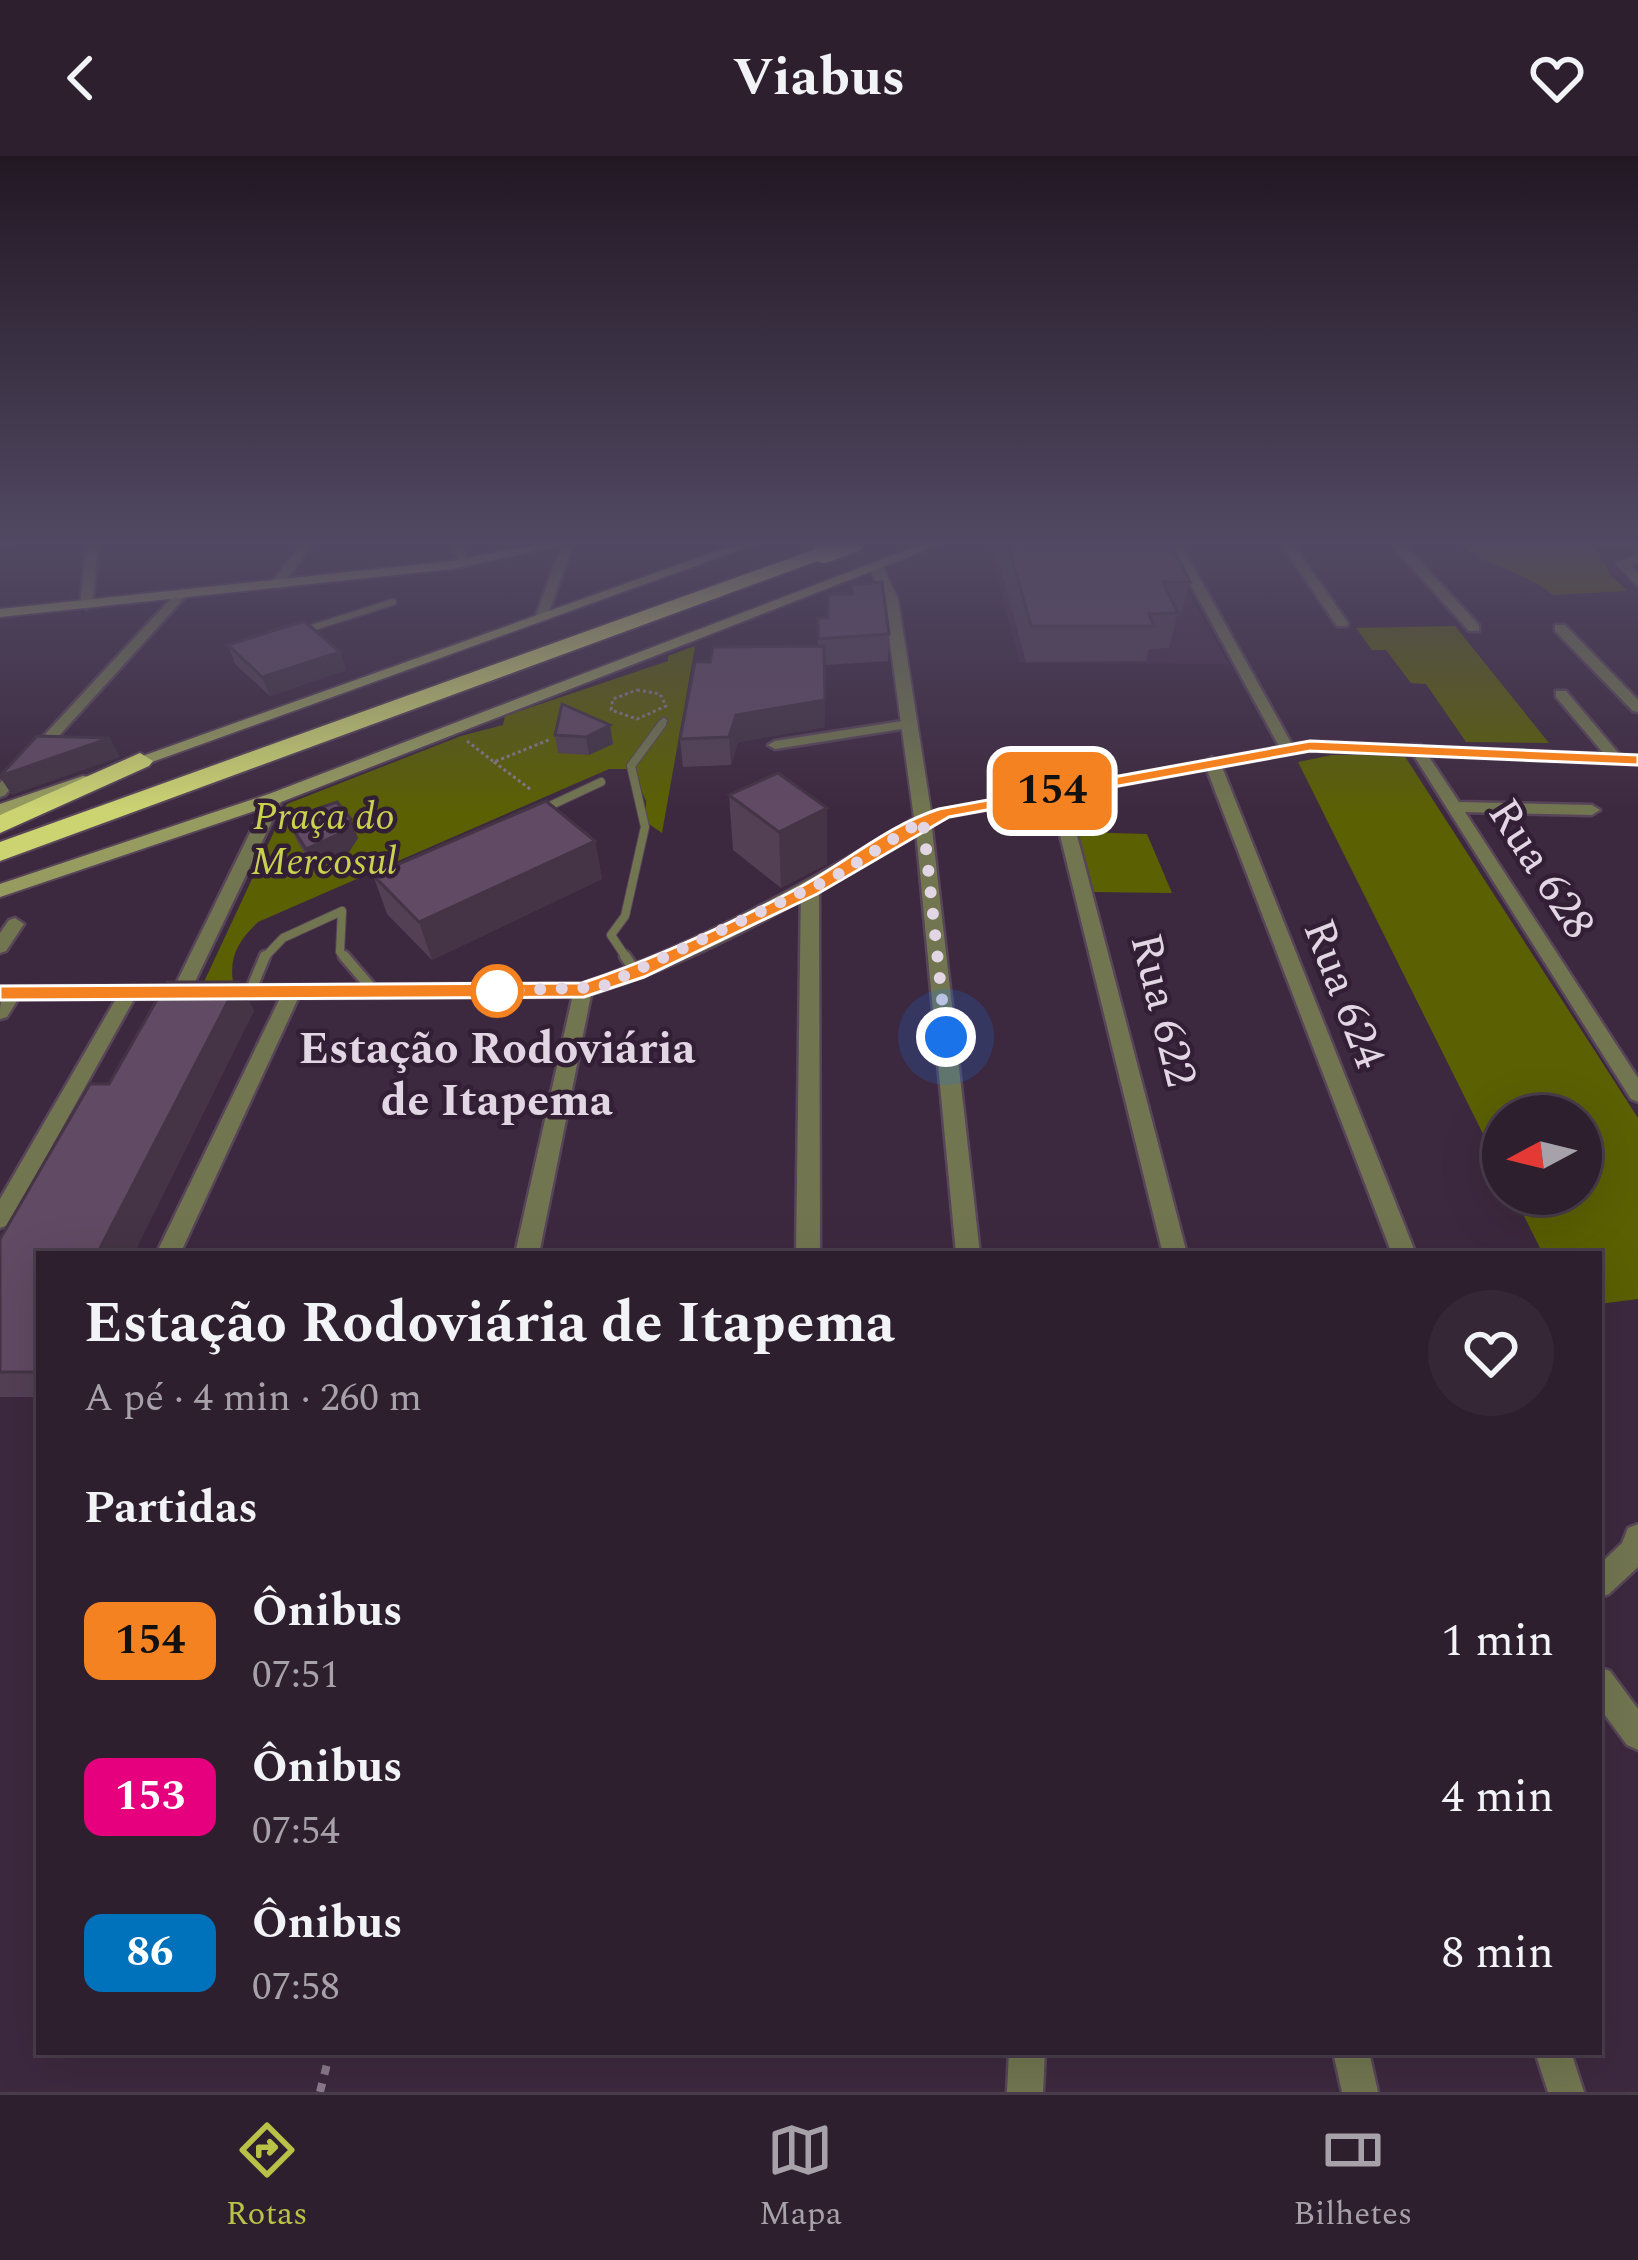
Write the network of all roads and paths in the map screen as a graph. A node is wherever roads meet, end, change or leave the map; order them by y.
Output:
1 (148, 631) edge
2 (298, 631) edge
3 (503, 631) edge
4 (577, 631) edge
5 (591, 631) edge
6 (709, 631) edge
7 (896, 631) edge
8 (1223, 631) edge
9 (1563, 631) edge
10 (280, 637) edge
11 (1561, 694) dead end
12 (1638, 708) edge
13 (616, 715) junction
14 (608, 718) edge
15 (664, 721) dead end
16 (909, 724) junction
17 (453, 730) junction
18 (551, 739) edge
19 (775, 745) dead end
20 (1288, 748) junction
21 (1416, 748) junction
22 (1615, 758) junction
23 (140, 760) junction
24 (1638, 760) edge
25 (494, 762) junction
26 (1212, 762) junction
27 (601, 782) dead end
28 (530, 789) dead end
29 (1058, 790) junction
30 (0, 792) edge
31 (275, 798) junction
32 (1455, 807) junction
33 (1592, 810) dead end
34 (0, 811) edge
35 (521, 820) edge
36 (923, 820) junction
37 (0, 825) edge
38 (0, 835) edge
39 (0, 852) edge
40 (810, 890) junction
41 (0, 891) edge
42 (15, 924) dead end
43 (0, 947) edge
44 (636, 972) junction
45 (584, 990) junction
46 (374, 991) junction
47 (129, 992) junction
48 (181, 992) junction
49 (250, 992) junction
50 (292, 992) junction
51 (6, 993) edge
52 (0, 1012) edge
53 (1638, 1094) edge
54 (0, 1219) edge
55 (169, 1251) edge
56 (528, 1251) edge
57 (808, 1251) edge
58 (968, 1251) edge
59 (1174, 1251) edge
60 (1402, 1251) edge
61 (1638, 1538) edge
62 (1602, 1580) edge
63 (1602, 1686) edge
64 (1633, 1723) edge
65 (329, 2055) edge
66 (1027, 2055) edge
67 (1352, 2055) edge
68 (1554, 2055) edge
69 (320, 2092) edge
70 (1025, 2092) edge
71 (1360, 2092) edge
72 (1566, 2092) edge

1 - 30 street
2 - 10 lane
3 - 23 main road
4 - 38 highway
5 - 39 highway
6 - 17 main road
7 - 16 street
8 - 20 street
9 - 12 street
11 - 22 street
13 - 13 path
13 - 14 path
15 - 44 lane
16 - 19 street
16 - 36 street
17 - 25 path
17 - 31 main road
18 - 25 path
20 - 21 street
20 - 26 street
21 - 22 street
21 - 32 street, Rua 628
22 - 24 street
23 - 34 main road
23 - 37 highway
25 - 28 path
26 - 29 street
26 - 60 street, Rua 624
27 - 35 lane
29 - 36 street
29 - 59 street, Rua 622
31 - 41 main road
31 - 48 street
32 - 33 street
32 - 53 street, Rua 628
36 - 40 street
36 - 58 street
40 - 44 street
40 - 57 street
42 - 43 street
44 - 45 street
45 - 46 street
45 - 56 street
46 - 49 lane
46 - 50 street
47 - 48 street
47 - 51 street
47 - 54 street
48 - 49 street
49 - 50 street
50 - 55 street
51 - 52 street
61 - 62 street
63 - 64 street
65 - 69 path
66 - 70 street
67 - 71 street
68 - 72 street

